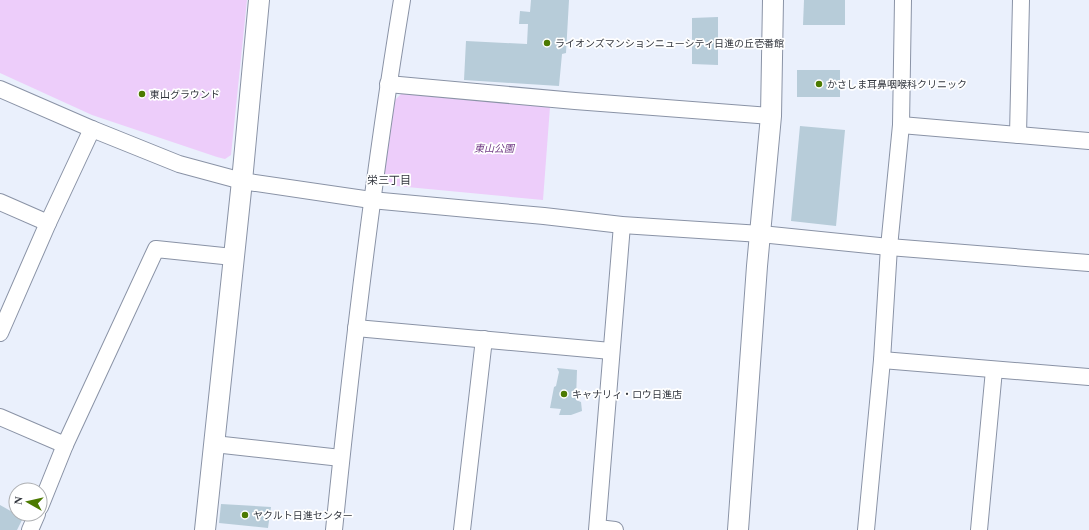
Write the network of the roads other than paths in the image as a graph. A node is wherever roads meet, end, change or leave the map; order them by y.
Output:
1 (259, 0) edge
2 (402, 0) edge
3 (773, 0) edge
4 (904, 0) edge
5 (1021, 0) edge
6 (388, 84) junction
7 (0, 89) edge
8 (771, 116) junction
9 (901, 125) junction
10 (92, 129) junction
11 (1018, 135) junction
12 (1089, 141) edge
13 (242, 181) junction
14 (371, 200) junction
15 (0, 202) edge
16 (48, 224) junction
17 (622, 225) junction
18 (761, 234) junction
19 (889, 247) junction
20 (234, 257) junction
21 (1089, 263) edge
22 (5, 309) edge
23 (356, 328) junction
24 (0, 333) edge
25 (484, 339) junction
26 (611, 351) junction
27 (882, 360) junction
28 (994, 370) junction
29 (1089, 377) edge
30 (0, 417) edge
31 (214, 444) junction
32 (65, 445) junction
33 (341, 458) junction
34 (48, 487) edge
35 (598, 529) edge
36 (206, 530) edge
37 (334, 530) edge
38 (462, 530) edge
39 (615, 530) edge
40 (738, 530) edge
41 (866, 530) edge
42 (979, 530) edge

1 - 13 street
2 - 6 street
3 - 8 street
4 - 9 street
5 - 11 street
6 - 8 street
6 - 14 street
7 - 10 street
8 - 18 street
9 - 11 street
9 - 19 street
10 - 13 street
10 - 16 street
11 - 12 street
13 - 14 street
13 - 20 street
14 - 17 street
14 - 23 street
15 - 16 street
16 - 22 street
17 - 18 street
17 - 26 street
18 - 19 street
18 - 40 street
19 - 21 street
19 - 27 street
20 - 31 street
20 - 32 street
22 - 24 street
23 - 25 street
23 - 33 street
25 - 26 street
25 - 38 street
26 - 35 street
27 - 28 street
27 - 41 street
28 - 29 street
28 - 42 street
30 - 32 street
31 - 33 street
31 - 36 street
32 - 34 street
33 - 37 street
35 - 39 street

